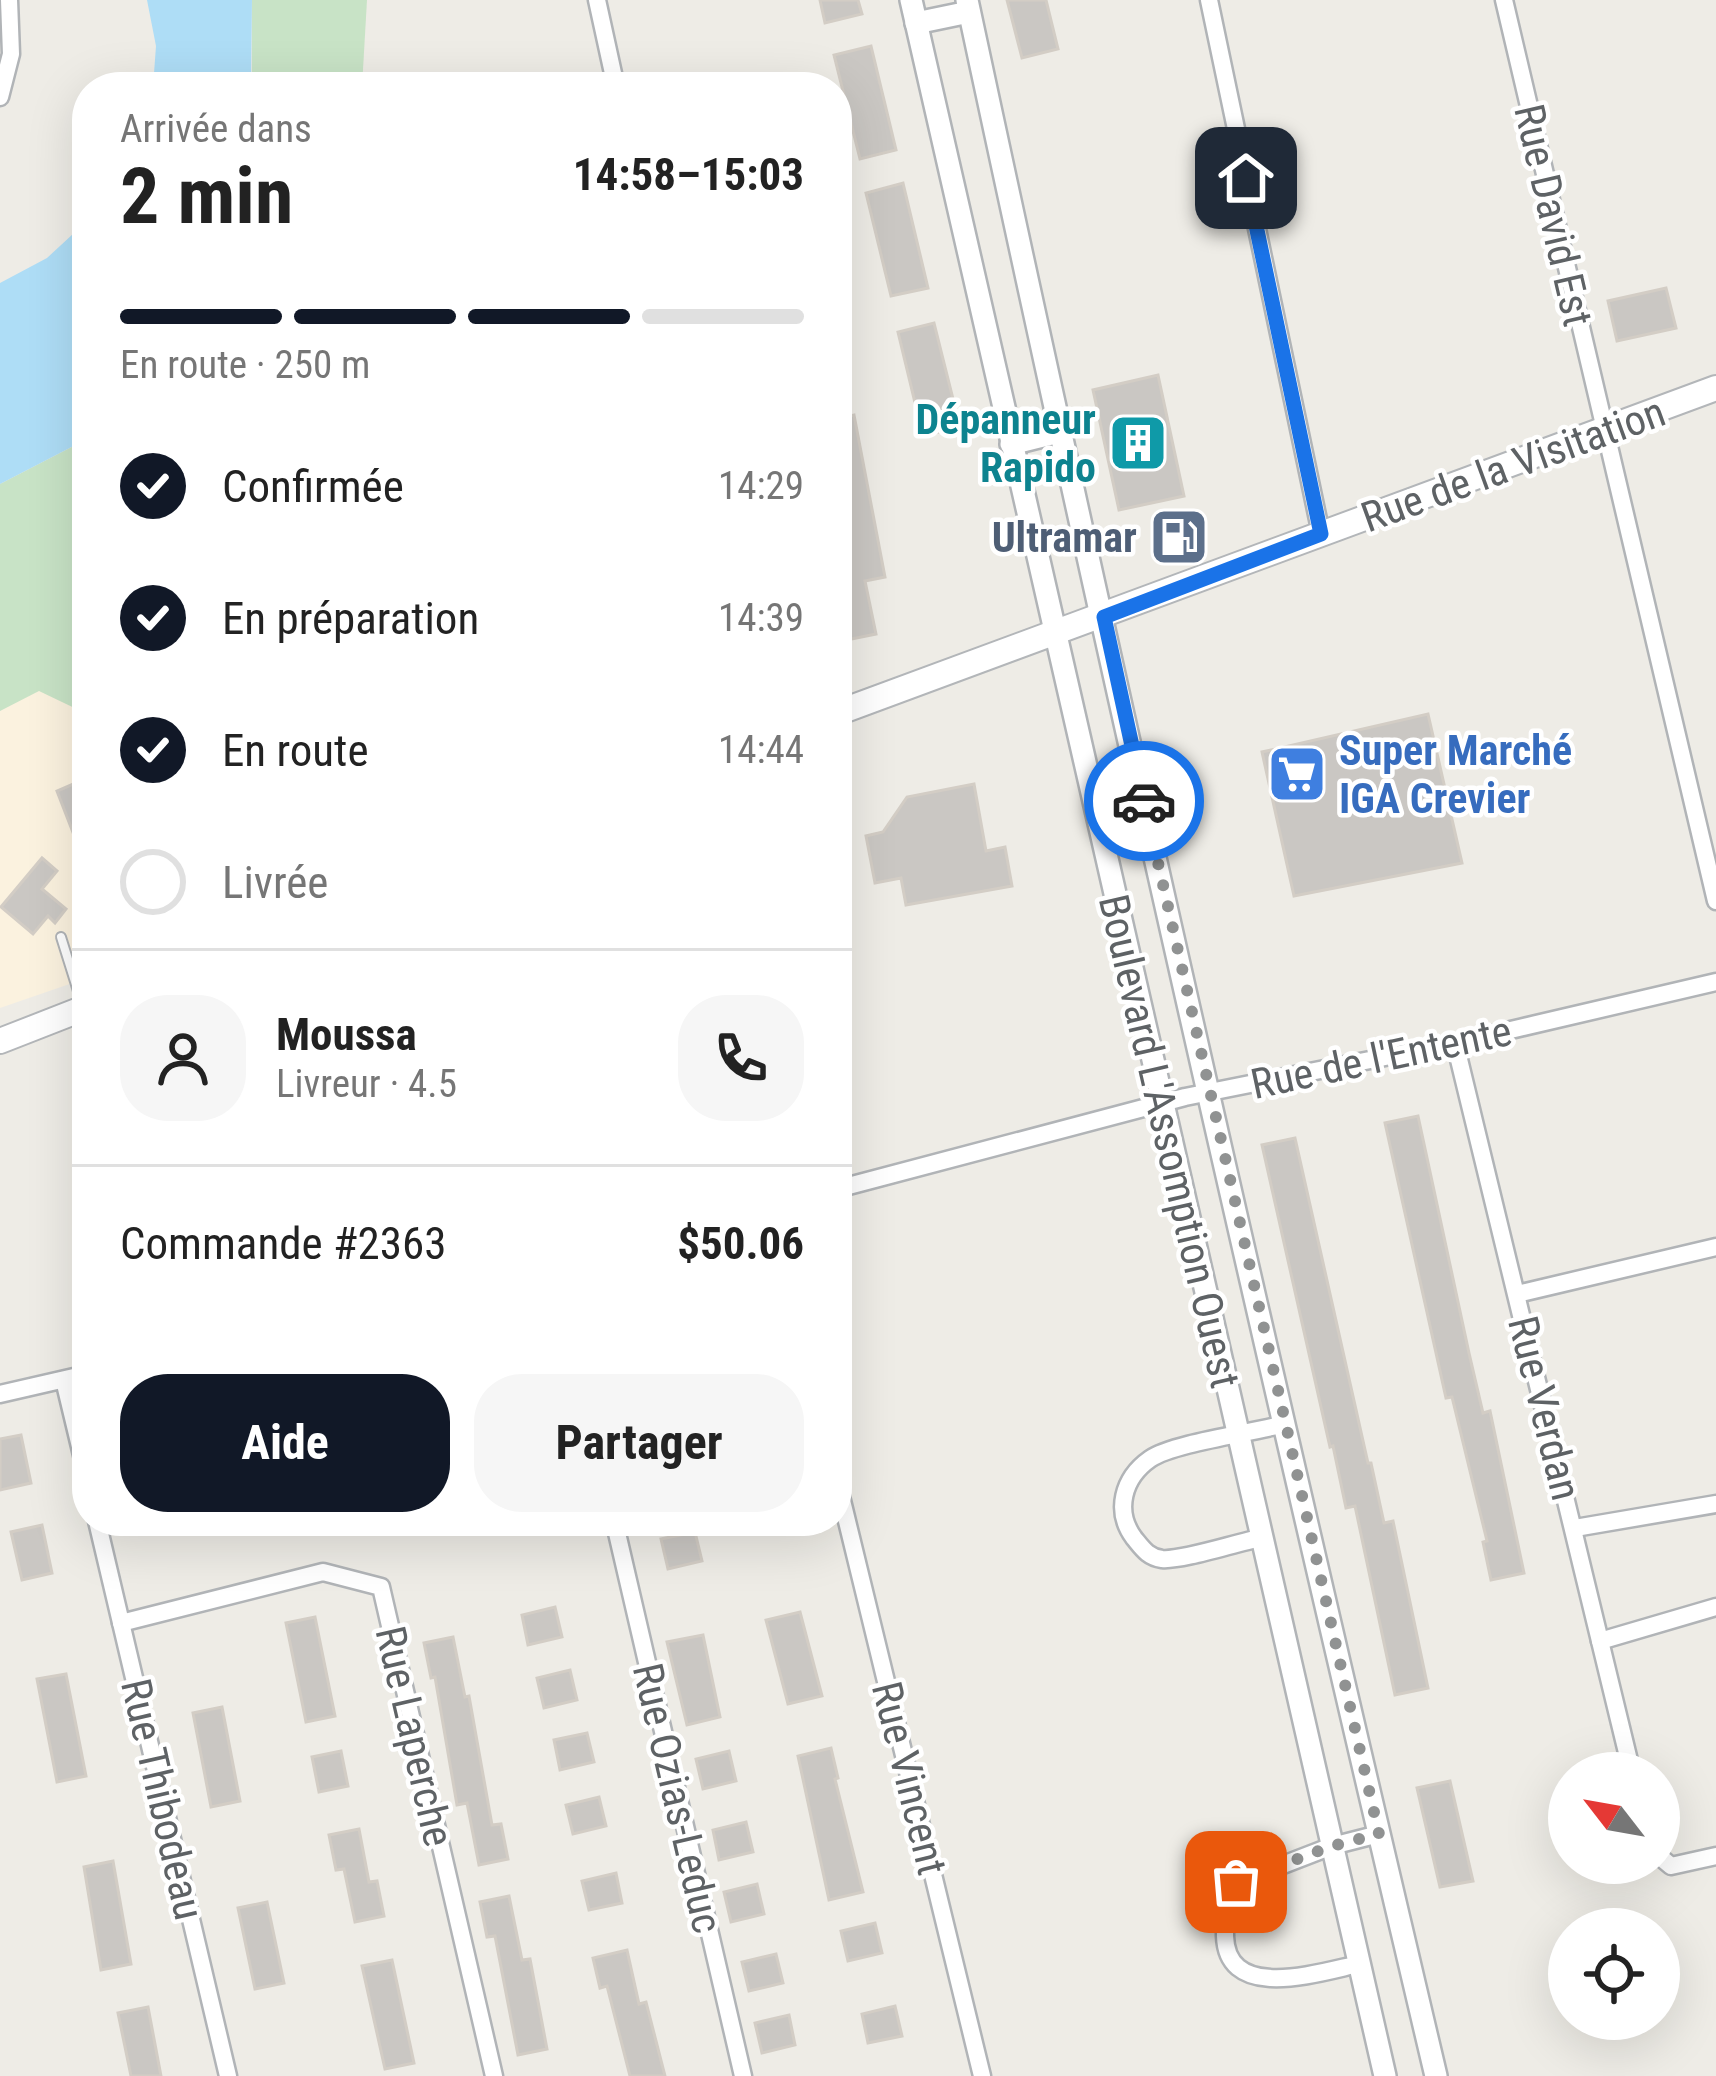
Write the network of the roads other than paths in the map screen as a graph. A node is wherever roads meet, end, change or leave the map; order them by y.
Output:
1 (9, 0) edge
2 (597, 0) edge
3 (911, 0) edge
4 (1209, 0) edge
5 (1504, 0) edge
6 (968, 6) edge
7 (916, 23) junction
8 (613, 72) edge
9 (0, 98) edge
10 (1716, 388) edge
11 (1604, 430) junction
12 (1059, 432) junction
13 (1011, 444) junction
14 (1321, 534) junction
15 (1104, 617) junction
16 (1054, 635) junction
17 (852, 708) edge
18 (1716, 902) edge
19 (61, 937) dead end
20 (72, 970) edge
21 (1716, 982) edge
22 (72, 1013) edge
23 (0, 1041) edge
24 (1455, 1043) junction
25 (1208, 1093) junction
26 (1161, 1103) junction
27 (852, 1185) edge
28 (1716, 1246) edge
29 (1517, 1294) junction
30 (72, 1378) edge
31 (64, 1380) junction
32 (0, 1394) edge
33 (72, 1414) edge
34 (1284, 1424) junction
35 (1238, 1437) junction
36 (1716, 1504) edge
37 (1575, 1528) junction
38 (102, 1536) edge
39 (618, 1536) edge
40 (851, 1536) edge
41 (1261, 1538) junction
42 (1716, 1607) edge
43 (122, 1623) junction
44 (1600, 1641) junction
45 (1627, 1752) edge
46 (1379, 1834) junction
47 (1332, 1846) junction
48 (1716, 1856) edge
49 (1680, 1864) edge
50 (1359, 1964) junction
51 (228, 2076) edge
52 (494, 2076) edge
53 (743, 2076) edge
54 (982, 2076) edge
55 (1385, 2076) edge
56 (1436, 2076) edge

1 - 9 street
2 - 8 street
3 - 7 street, Boulevard L'Assomption Ouest
4 - 14 street
5 - 11 street, Rue David Est
6 - 7 street
6 - 12 street, Boulevard L'Assomption Ouest
7 - 13 street, Boulevard L'Assomption Ouest
10 - 11 main road, Rue de la Visitation
11 - 14 main road, Rue de la Visitation
11 - 18 street, Rue David Est
12 - 13 street
12 - 15 street, Boulevard L'Assomption Ouest
13 - 16 street, Boulevard L'Assomption Ouest
14 - 15 main road, Rue de la Visitation
15 - 16 main road, Rue de la Visitation
15 - 25 street, Boulevard L'Assomption Ouest
16 - 17 main road, Rue de la Visitation
16 - 26 street, Boulevard L'Assomption Ouest
19 - 20 lane
21 - 24 street, Rue de l'Entente
22 - 23 main road
24 - 25 street, Rue de l'Entente
24 - 29 street, Rue Verdan
25 - 26 street, Rue de l'Entente
25 - 34 street, Boulevard L'Assomption Ouest
26 - 27 street, Rue de l'Entente
26 - 35 street, Boulevard L'Assomption Ouest
28 - 29 street
29 - 37 street, Rue Verdan
30 - 31 street
31 - 32 street
31 - 33 street
34 - 35 street, Boulevard L'Assomption Ouest
34 - 46 street, Boulevard L'Assomption Ouest
35 - 41 street, Boulevard L'Assomption Ouest
35 - 41 street, Boulevard L'Assomption Ouest
36 - 37 street
37 - 44 street, Rue Verdan
38 - 43 street, Rue Thibodeau
39 - 53 street, Rue Ozias-Leduc
40 - 54 street, Rue Vincent
41 - 47 street, Boulevard L'Assomption Ouest
42 - 44 street
43 - 51 street, Rue Thibodeau
43 - 52 street, Rue Laperche
44 - 45 street, Rue Verdan
46 - 47 street
46 - 56 street, Boulevard L'Assomption Ouest
47 - 50 street, Boulevard L'Assomption Ouest
47 - 50 street
48 - 49 street
50 - 55 street, Boulevard L'Assomption Ouest

